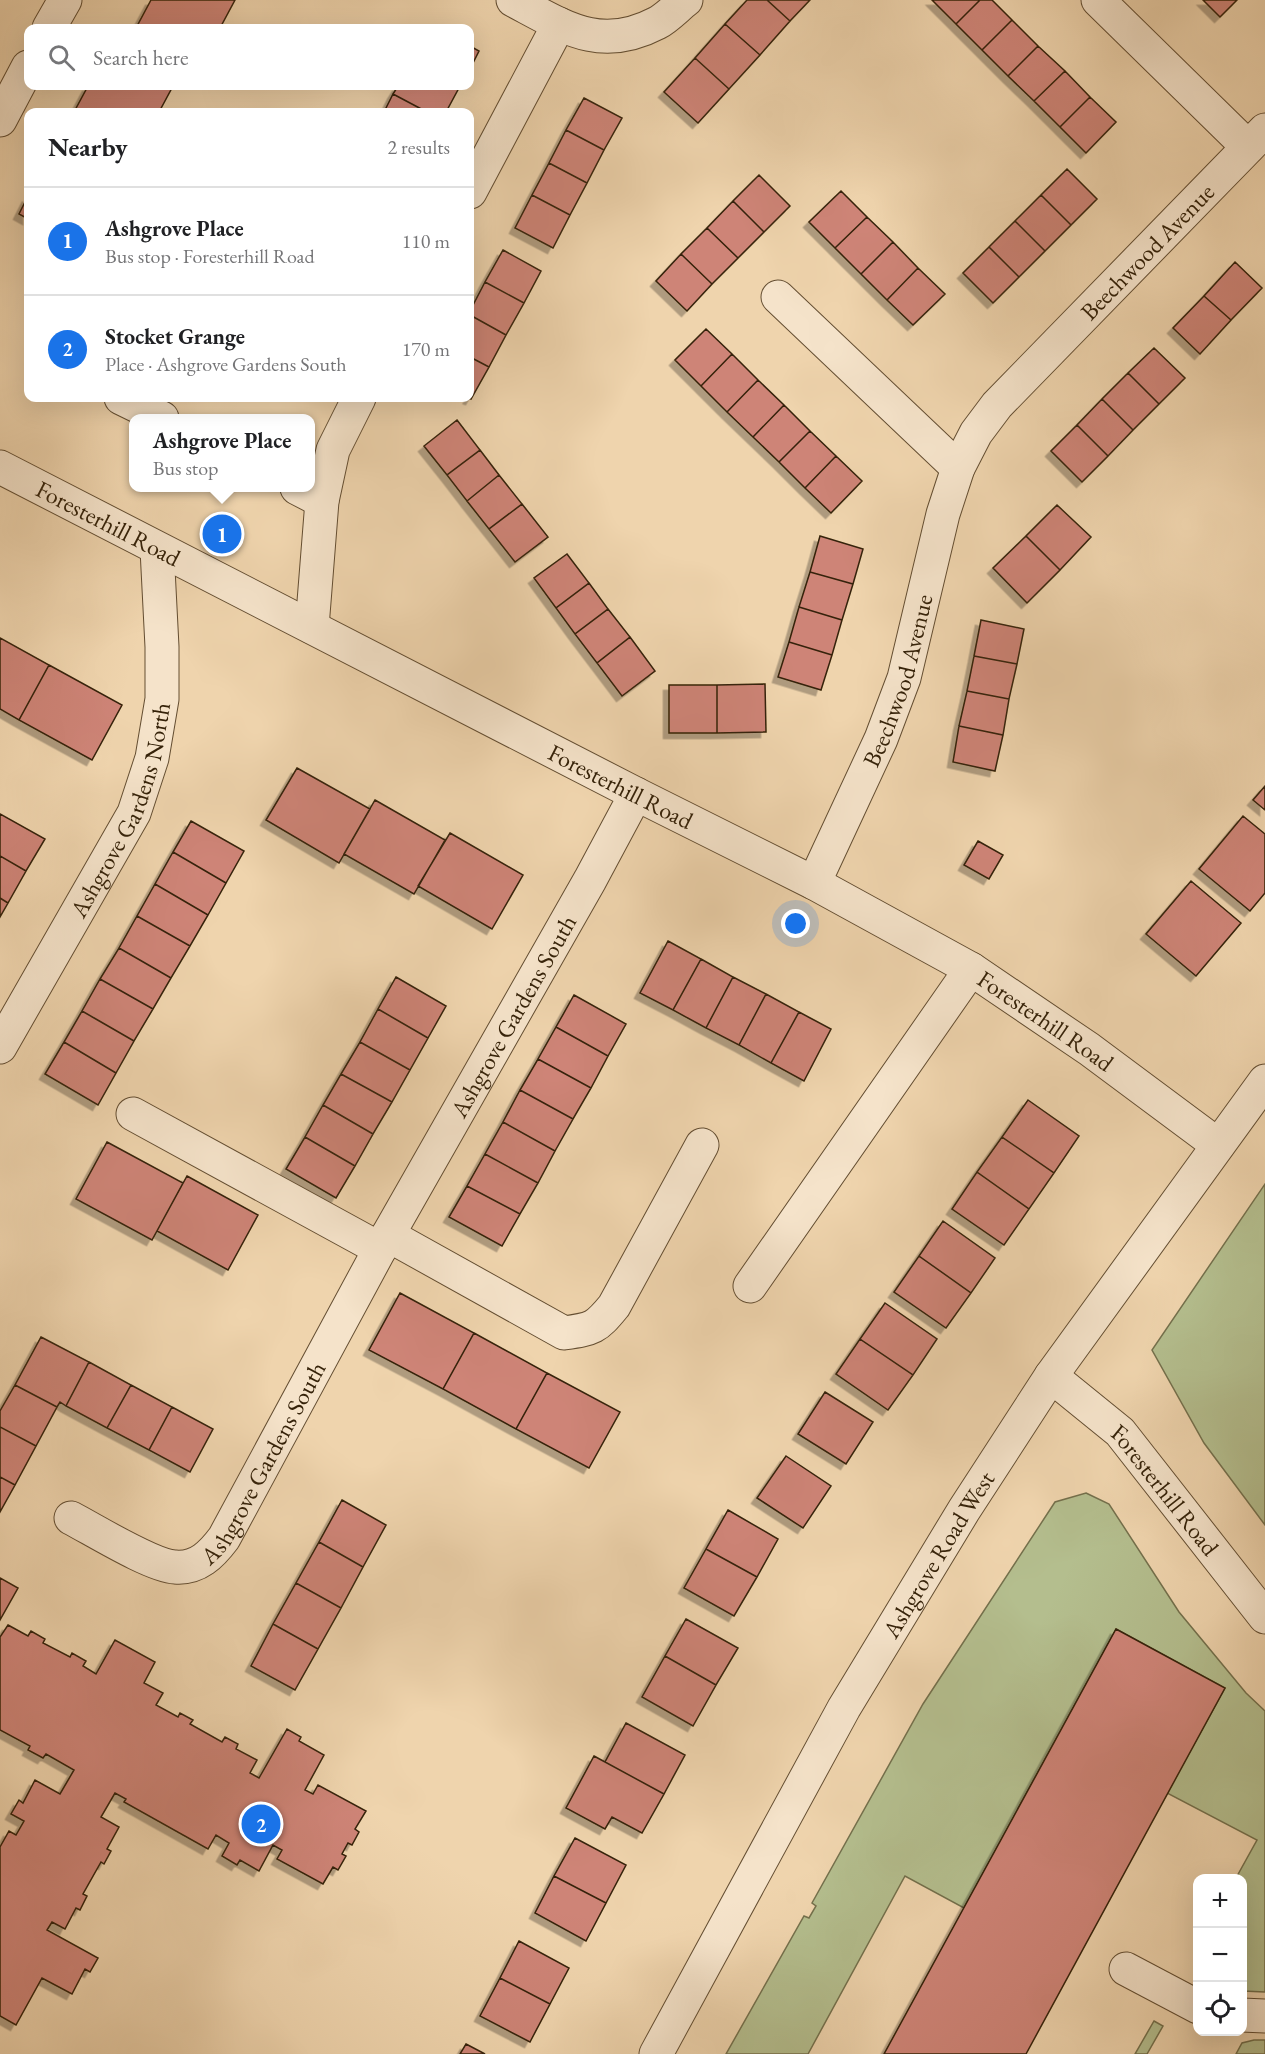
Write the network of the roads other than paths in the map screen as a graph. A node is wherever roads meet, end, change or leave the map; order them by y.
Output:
1 (65, 0) edge
2 (513, 0) edge
3 (686, 0) edge
4 (1098, 0) edge
5 (51, 24) edge
6 (559, 24) junction
7 (24, 75) edge
8 (0, 120) edge
9 (1257, 138) edge
10 (474, 184) edge
11 (778, 297) dead end
12 (129, 402) edge
13 (357, 402) edge
14 (154, 414) edge
15 (0, 467) edge
16 (958, 468) junction
17 (315, 483) edge
18 (309, 494) edge
19 (158, 549) junction
20 (312, 627) junction
21 (636, 794) junction
22 (814, 883) junction
23 (971, 969) junction
24 (0, 1047) edge
25 (1265, 1081) edge
26 (133, 1114) dead end
27 (702, 1145) dead end
28 (1218, 1145) junction
29 (384, 1242) junction
30 (750, 1286) dead end
31 (1051, 1376) junction
32 (71, 1518) dead end
33 (1265, 1617) edge
34 (1126, 1969) dead end
35 (1193, 2005) edge
36 (1247, 2014) edge
37 (1265, 2016) edge
38 (656, 2054) edge

1 - 5 street
2 - 6 street
3 - 6 street
4 - 9 street, Beechwood Avenue
6 - 10 street
7 - 8 street
9 - 16 street, Beechwood Avenue
11 - 16 street
12 - 14 street
13 - 17 street
15 - 19 street, Foresterhill Road
16 - 22 street, Beechwood Avenue
18 - 20 street
19 - 20 street, Foresterhill Road
19 - 24 street, Ashgrove Gardens North
20 - 21 street, Foresterhill Road
21 - 22 street, Foresterhill Road
21 - 29 street, Ashgrove Gardens South
22 - 23 street, Foresterhill Road
23 - 28 street, Foresterhill Road
23 - 30 street
25 - 28 street, Ashgrove Road West
26 - 29 street
27 - 29 street
28 - 31 street, Ashgrove Road West
29 - 32 street, Ashgrove Gardens South
31 - 33 street, Foresterhill Road
31 - 38 street, Ashgrove Road West
34 - 35 street
36 - 37 street

